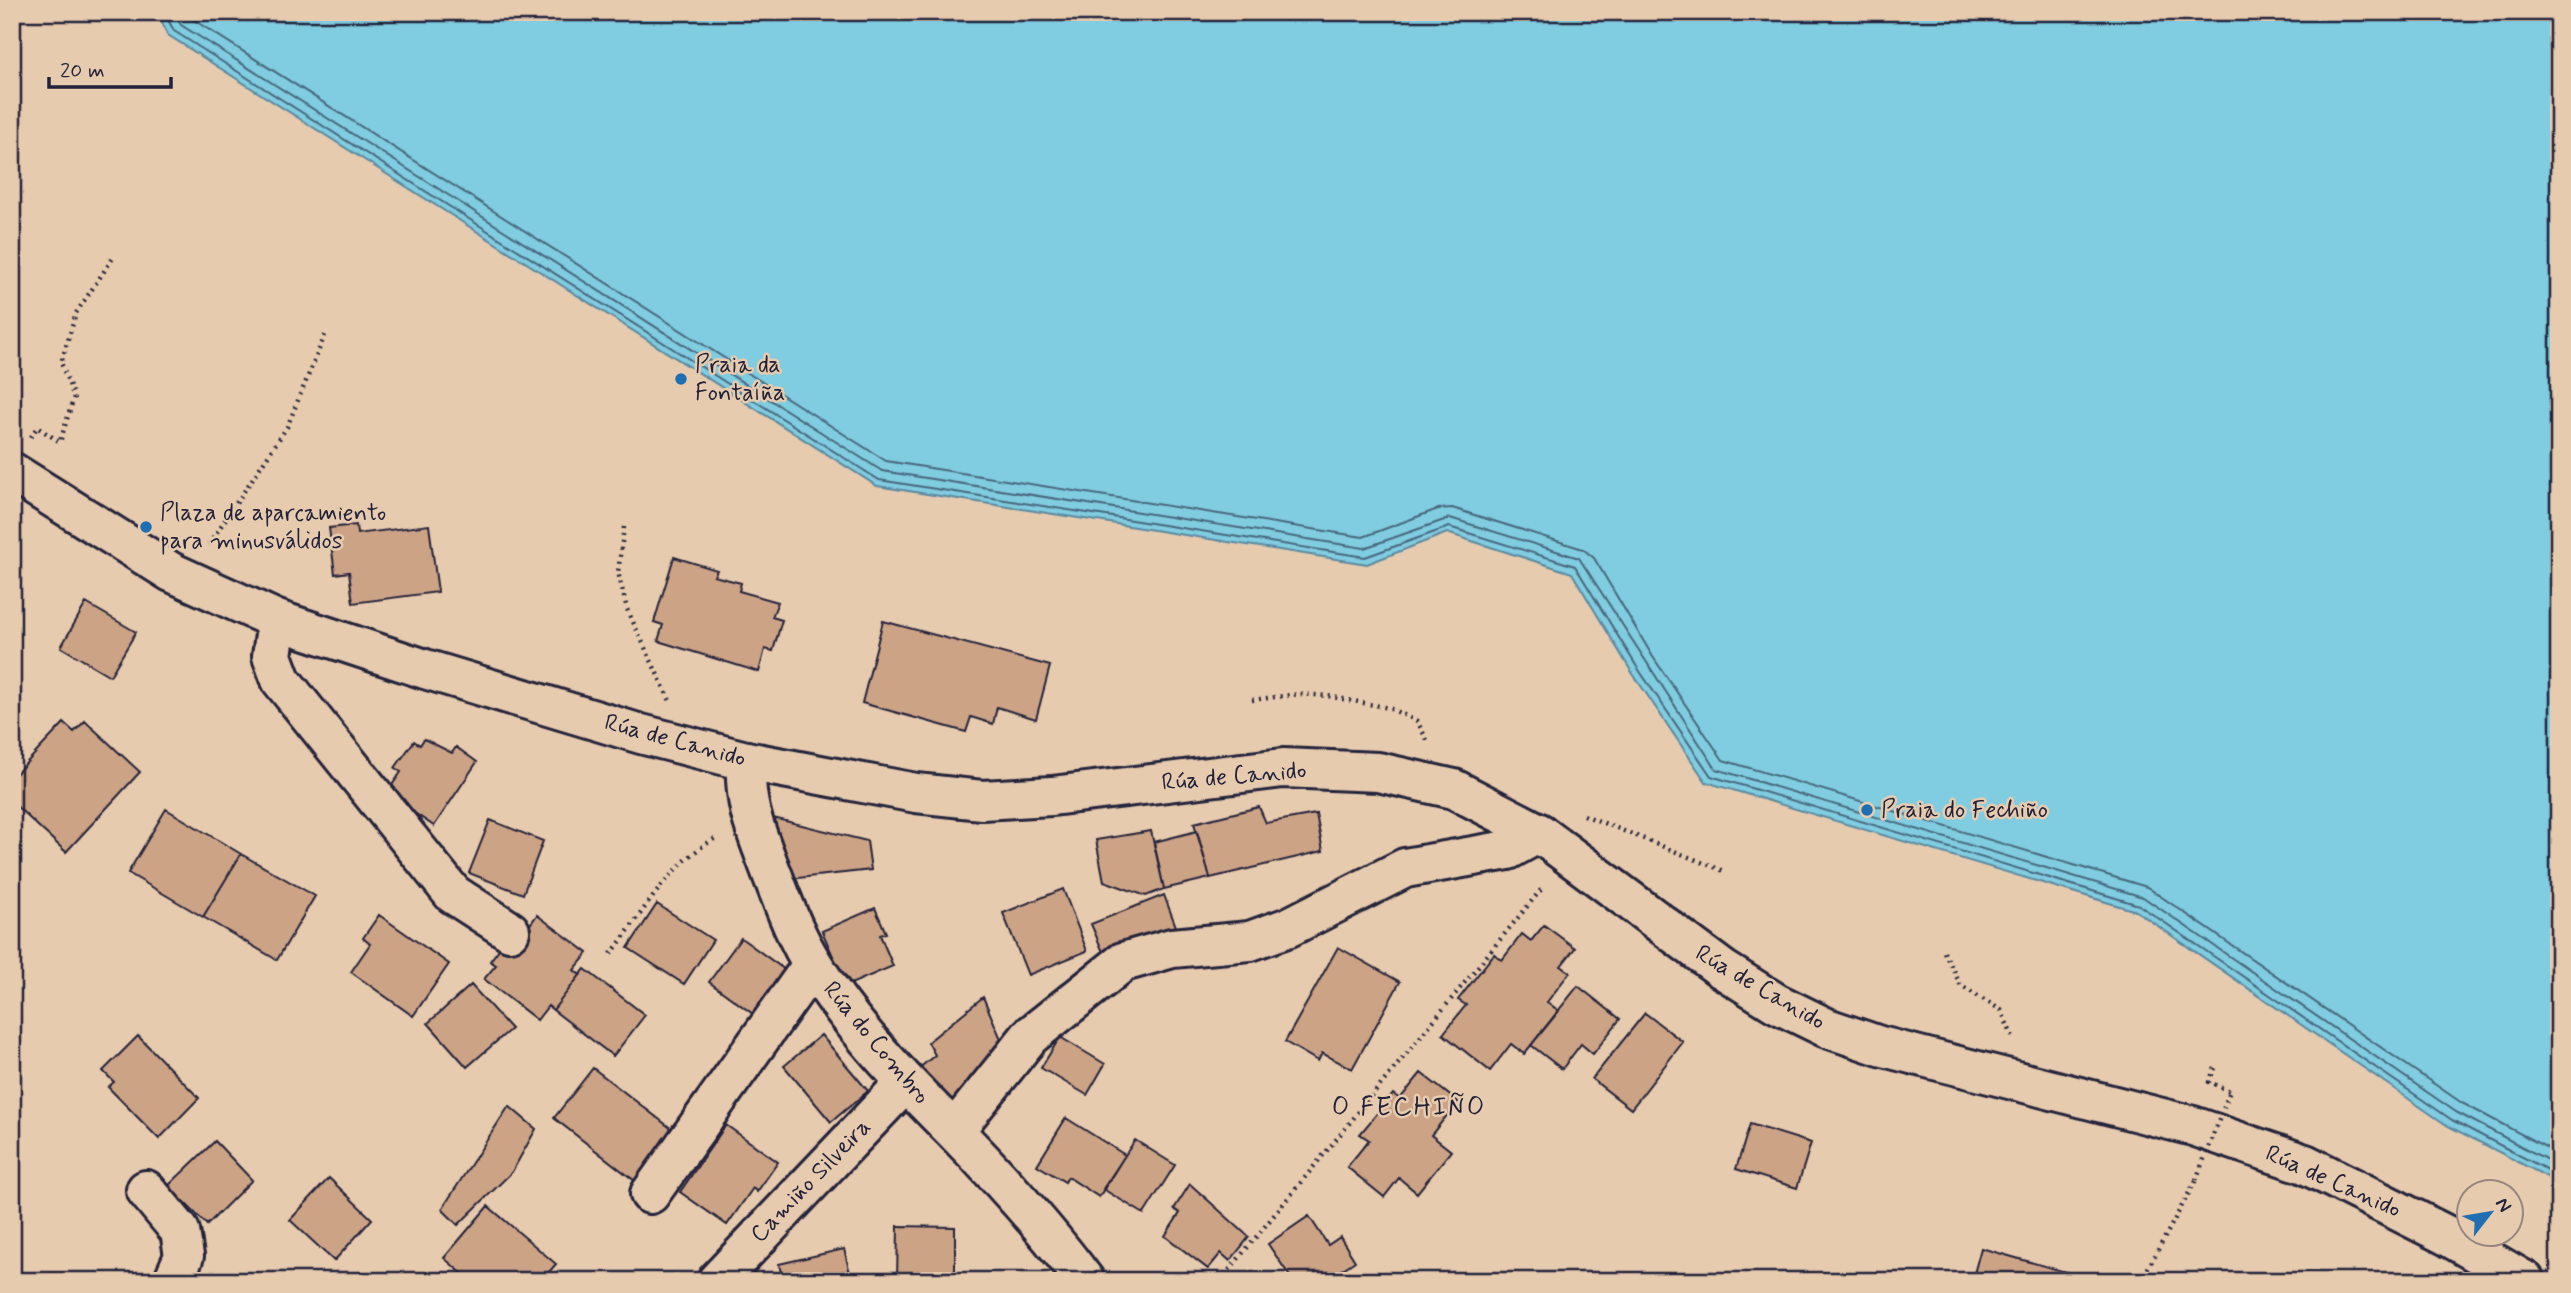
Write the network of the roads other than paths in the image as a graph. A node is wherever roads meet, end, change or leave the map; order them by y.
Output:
1 (12, 472) edge
2 (277, 620) junction
3 (746, 761) junction
4 (1539, 833) junction
5 (510, 931) dead end
6 (813, 964) junction
7 (905, 1083) junction
8 (954, 1131) junction
9 (146, 1190) dead end
10 (650, 1194) dead end
11 (173, 1281) edge
12 (717, 1281) edge
13 (1085, 1281) edge
14 (2525, 1281) edge

1 - 2 main road, Rúa de Canido
2 - 3 main road, Rúa de Canido
2 - 5 main road
3 - 4 main road, Rúa de Canido
3 - 6 main road, Rúa do Combro
4 - 8 main road
4 - 14 main road, Rúa de Canido
6 - 7 main road, Rúa do Combro
6 - 10 main road
7 - 8 main road, Rúa do Combro
7 - 12 main road, Camiño Silveira
8 - 13 main road, Rúa do Combro
9 - 11 main road

